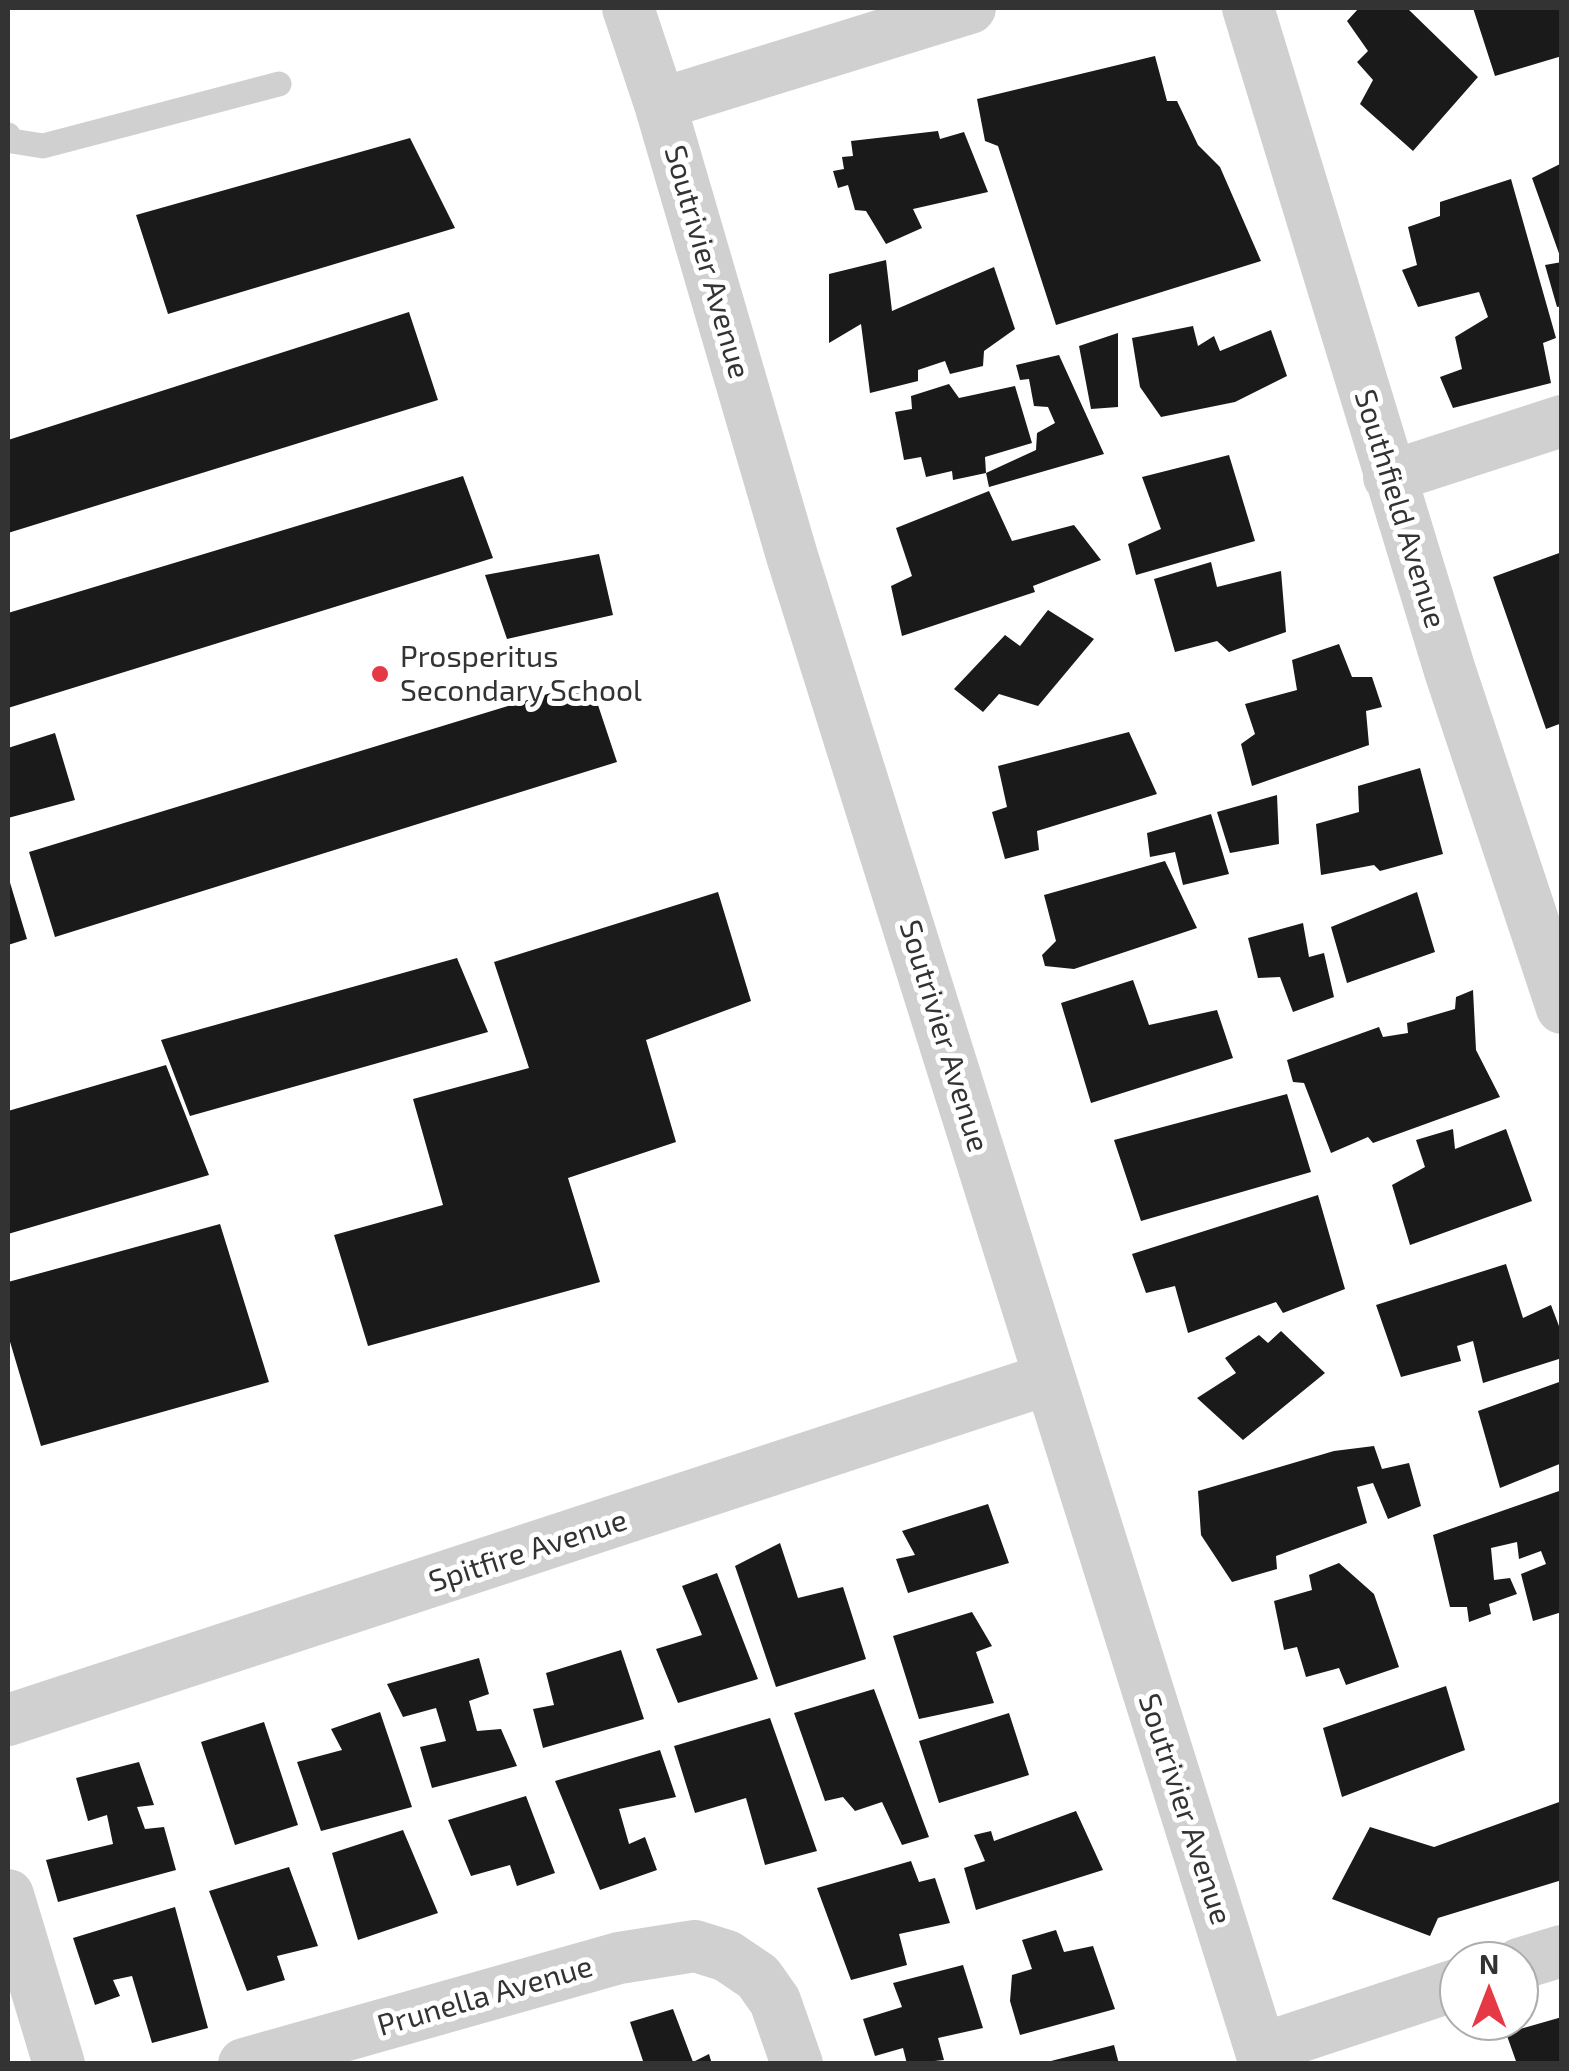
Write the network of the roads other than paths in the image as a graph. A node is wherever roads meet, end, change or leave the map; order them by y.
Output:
1 (628, 8) edge
2 (970, 8) edge
3 (1248, 8) edge
4 (279, 84) dead end
5 (660, 104) junction
6 (8, 136) edge
7 (1562, 421) edge
8 (1389, 476) junction
9 (1562, 1008) edge
10 (1048, 1379) junction
11 (8, 1720) edge
12 (8, 1894) edge
13 (1439, 1991) edge
14 (1264, 2056) edge
15 (59, 2064) edge
16 (244, 2064) edge
17 (797, 2064) edge

1 - 5 street, Soutrivier Avenue
2 - 5 street
3 - 8 street, Southfield Avenue
4 - 6 lane
5 - 10 street, Soutrivier Avenue
7 - 8 street
8 - 9 street, Southfield Avenue
10 - 11 street, Spitfire Avenue
10 - 14 street, Soutrivier Avenue
12 - 15 street
13 - 14 street
16 - 17 street, Prunella Avenue

